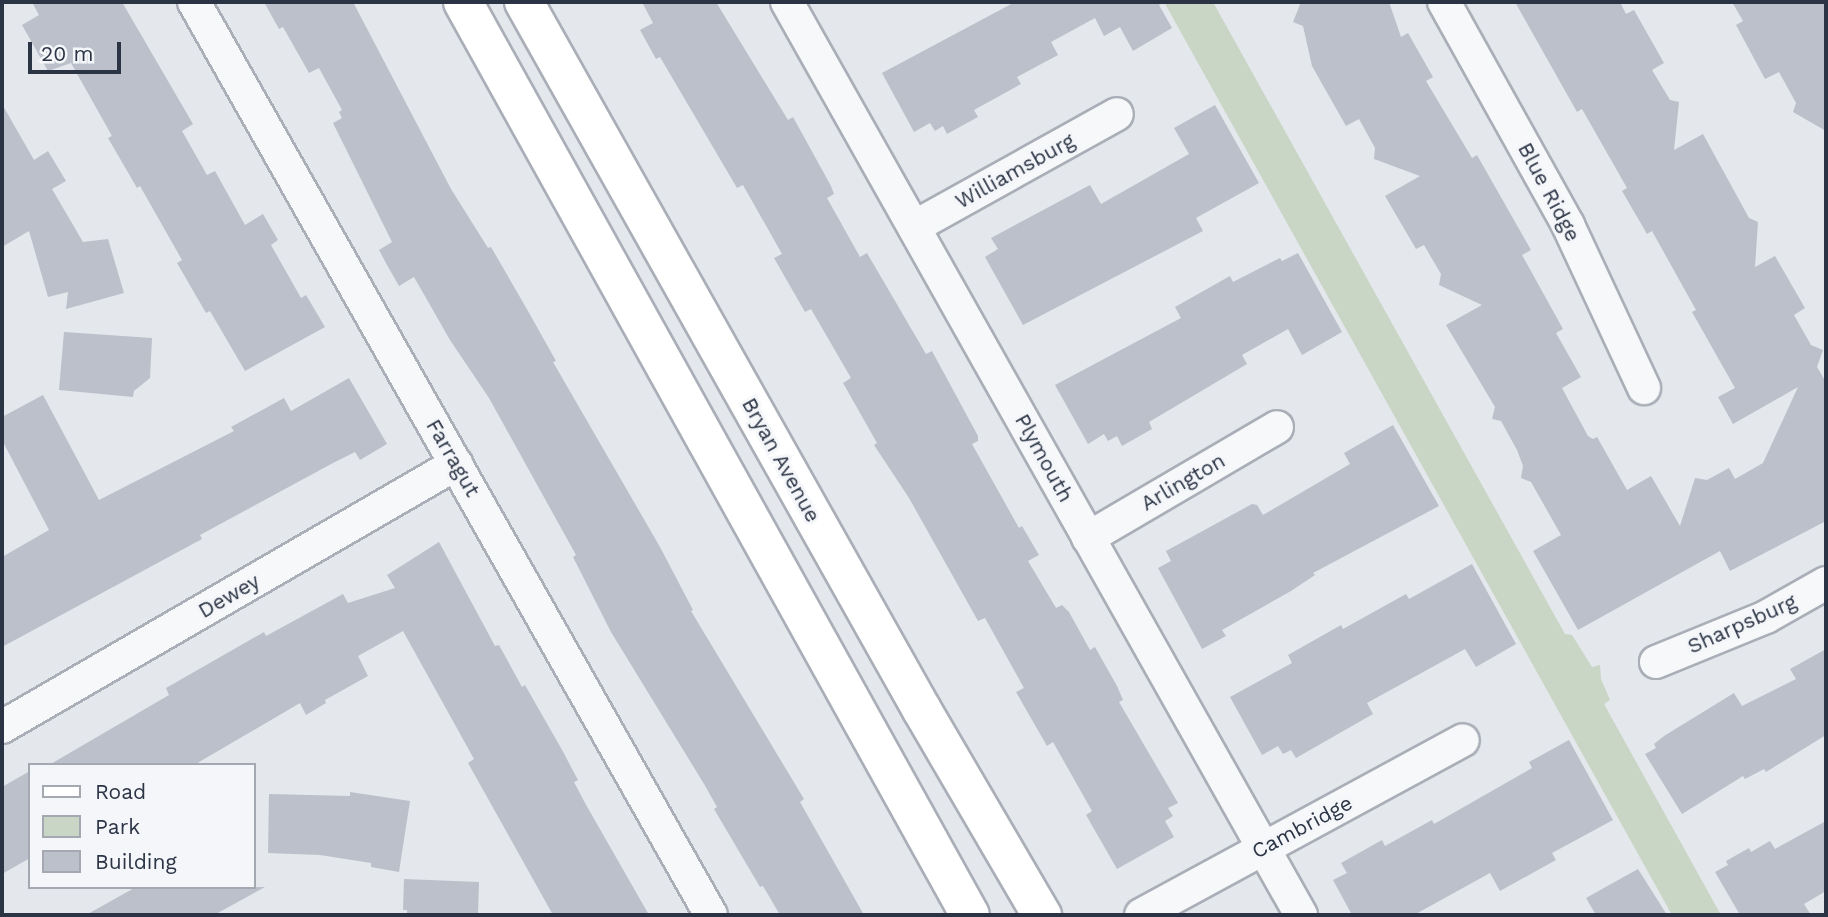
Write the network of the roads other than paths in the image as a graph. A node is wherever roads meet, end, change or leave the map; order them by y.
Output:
1 (194, 2) edge
2 (463, 2) edge
3 (524, 2) edge
4 (787, 2) edge
5 (1444, 2) edge
6 (1117, 114) dead end
7 (914, 227) junction
8 (1644, 388) dead end
9 (1277, 427) dead end
10 (456, 464) junction
11 (1088, 538) junction
12 (1826, 583) edge
13 (1656, 662) dead end
14 (2, 727) edge
15 (1463, 740) dead end
16 (1263, 848) junction
17 (711, 915) edge
18 (970, 915) edge
19 (1042, 915) edge
20 (1141, 915) edge
21 (1301, 915) edge

1 - 10 street, Farragut
2 - 18 main road
3 - 19 main road, Bryan Avenue
4 - 7 street, Plymouth
5 - 8 street, Blue Ridge
6 - 7 street, Williamsburg
7 - 11 street, Plymouth
9 - 11 street, Arlington
10 - 14 street, Dewey
10 - 17 street, Farragut
11 - 16 street, Plymouth
12 - 13 street, Sharpsburg
15 - 16 street, Cambridge
16 - 20 street, Cambridge
16 - 21 street, Plymouth

